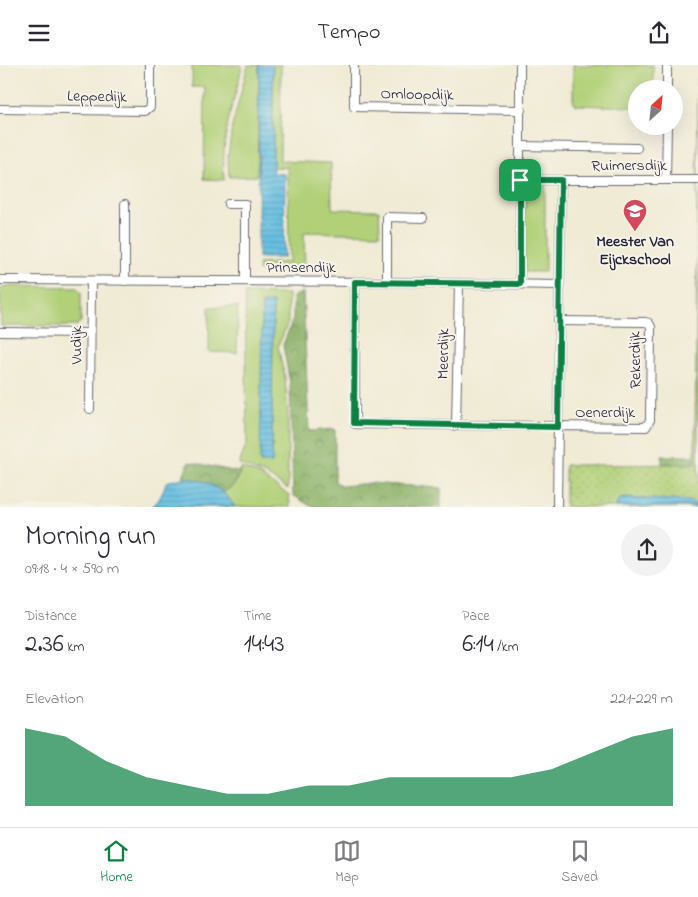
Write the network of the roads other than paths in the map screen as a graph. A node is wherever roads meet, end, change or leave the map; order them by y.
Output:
1 (150, 65) edge
2 (354, 65) edge
3 (520, 65) edge
4 (667, 65) edge
5 (667, 80) edge
6 (0, 109) edge
7 (521, 110) junction
8 (667, 135) edge
9 (520, 146) junction
10 (637, 148) dead end
11 (666, 179) junction
12 (520, 180) junction
13 (561, 180) junction
14 (698, 180) edge
15 (126, 204) dead end
16 (228, 204) dead end
17 (423, 217) dead end
18 (0, 280) edge
19 (91, 281) junction
20 (126, 281) junction
21 (245, 281) junction
22 (355, 282) junction
23 (387, 282) junction
24 (459, 283) junction
25 (520, 284) junction
26 (559, 285) junction
27 (558, 321) junction
28 (0, 332) edge
29 (90, 333) junction
30 (90, 409) dead end
31 (456, 426) junction
32 (558, 427) junction
33 (646, 427) joint
34 (557, 507) edge

1 - 6 street, Leppedijk
2 - 7 street, Omloopdijk
3 - 7 street
4 - 5 street
7 - 9 street
8 - 11 street
9 - 10 street, Ruimersdijk
9 - 12 street
11 - 13 street, Ruimersdijk
11 - 14 street, Ruimersdijk
12 - 13 street, Ruimersdijk
12 - 25 street
13 - 26 street
15 - 20 street
16 - 21 street, Prinsendijk
17 - 23 street
18 - 19 street, Prinsendijk
19 - 20 street, Prinsendijk
19 - 29 street, Vudijk
20 - 21 street, Prinsendijk
21 - 22 street, Prinsendijk
22 - 23 street, Prinsendijk
22 - 31 street, Oenerdijk
23 - 24 street, Prinsendijk
24 - 25 street, Prinsendijk
24 - 31 street, Meerdijk
25 - 26 street, Prinsendijk
26 - 27 street
27 - 32 street
27 - 33 street, Rekerdijk
28 - 29 street
29 - 30 street, Vudijk
31 - 32 street, Oenerdijk
32 - 33 street, Oenerdijk
32 - 34 street

